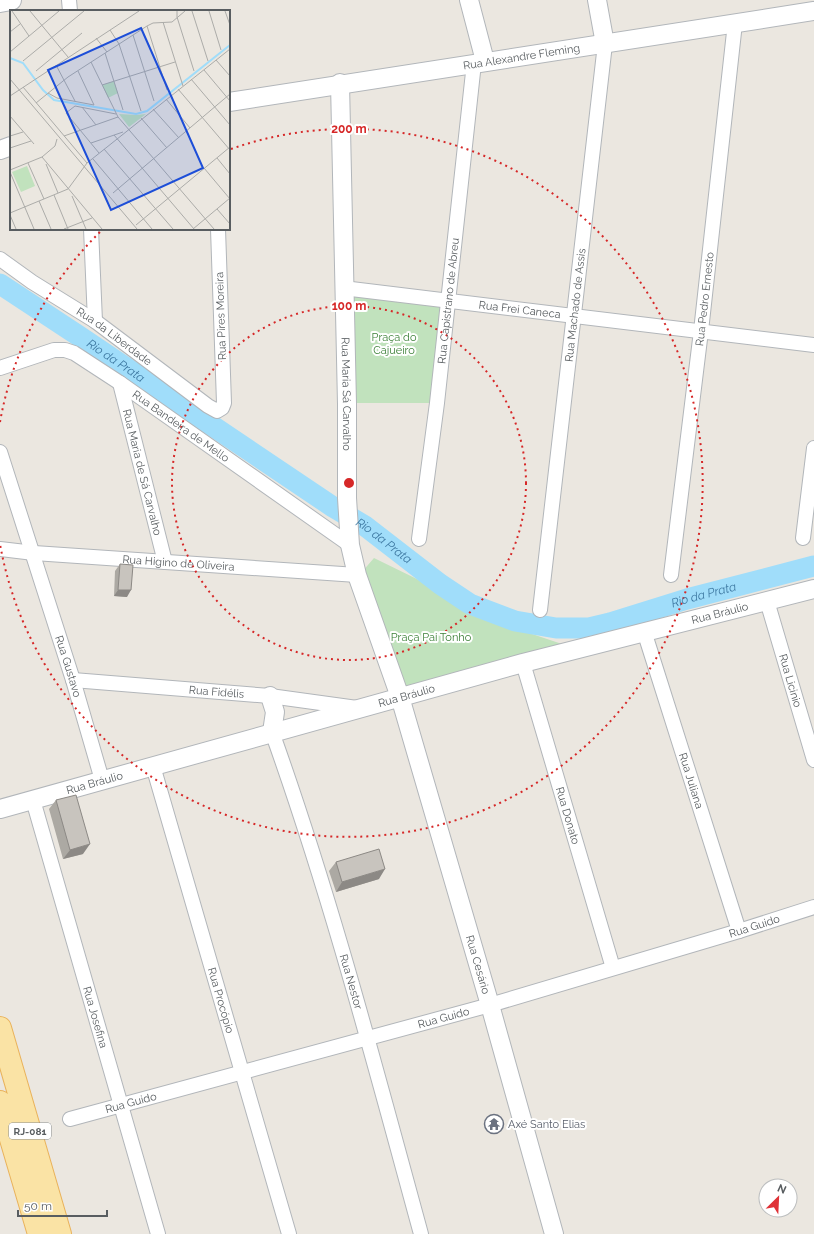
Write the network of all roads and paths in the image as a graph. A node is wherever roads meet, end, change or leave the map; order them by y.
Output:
1 (11, 0) edge
2 (69, 0) edge
3 (469, 0) edge
4 (598, 0) edge
5 (0, 2) edge
6 (70, 10) edge
7 (814, 11) edge
8 (735, 23) junction
9 (605, 44) junction
10 (480, 62) junction
11 (340, 83) junction
12 (230, 102) edge
13 (10, 146) edge
14 (0, 150) edge
15 (91, 230) edge
16 (218, 230) edge
17 (0, 259) edge
18 (344, 288) junction
19 (448, 300) junction
20 (574, 318) junction
21 (95, 321) junction
22 (701, 331) junction
23 (814, 345) edge
24 (0, 368) edge
25 (120, 383) junction
26 (224, 403) joint
27 (814, 448) edge
28 (0, 452) edge
29 (349, 537) junction
30 (803, 538) dead end
31 (419, 539) dead end
32 (0, 549) edge
33 (34, 553) junction
34 (165, 562) junction
35 (356, 575) junction
36 (671, 575) dead end
37 (814, 589) edge
38 (767, 601) junction
39 (540, 610) dead end
40 (644, 631) junction
41 (523, 663) junction
42 (73, 680) junction
43 (270, 696) junction
44 (400, 697) junction
45 (360, 708) junction
46 (272, 732) junction
47 (814, 760) edge
48 (153, 766) junction
49 (102, 780) junction
50 (33, 800) junction
51 (0, 809) edge
52 (814, 907) edge
53 (739, 931) junction
54 (614, 968) junction
55 (490, 1005) junction
56 (0, 1028) edge
57 (367, 1038) junction
58 (243, 1070) junction
59 (0, 1102) edge
60 (122, 1104) junction
61 (70, 1118) dead end
62 (39, 1234) edge
63 (60, 1234) edge
64 (158, 1234) edge
65 (290, 1234) edge
66 (421, 1234) edge
67 (554, 1234) edge

1 - 5 main road
2 - 6 street
3 - 10 street
4 - 9 street, Rua Machado de Assis
7 - 8 street, Rua Alexandre Fleming
8 - 9 street, Rua Alexandre Fleming
8 - 22 street, Rua Pedro Ernesto
9 - 10 street, Rua Alexandre Fleming
9 - 20 street, Rua Machado de Assis
10 - 11 street, Rua Alexandre Fleming
10 - 19 street, Rua Capistrano de Abreu
11 - 12 street, Rua Alexandre Fleming
11 - 18 street, Rua Maria Sá Carvalho
13 - 14 street
15 - 21 street
16 - 26 street, Rua Pires Moreira
17 - 21 street, Rua da Liberdade
18 - 19 street, Rua Frei Caneca
18 - 29 street, Rua Maria Sá Carvalho
19 - 20 street, Rua Frei Caneca
19 - 31 street, Rua Capistrano de Abreu
20 - 22 street, Rua Frei Caneca
20 - 39 street, Rua Machado de Assis
21 - 26 street, Rua da Liberdade
22 - 23 street, Rua Frei Caneca
22 - 36 street, Rua Pedro Ernesto
24 - 25 street, Rua Bandeira de Mello
25 - 29 street, Rua Bandeira de Mello
25 - 34 street, Rua Maria de Sá Carvalho
27 - 30 street
28 - 33 street, Rua Gustavo
29 - 35 street, Rua Maria Sá Carvalho
32 - 33 street, Rua Higino de Oliveira
33 - 34 street, Rua Higino de Oliveira
33 - 42 street, Rua Gustavo
34 - 35 street, Rua Higino de Oliveira
35 - 44 street, Rua Maria Sá Carvalho
37 - 38 street, Rua Bráulio
38 - 40 street, Rua Bráulio
38 - 47 street, Rua Licinio
40 - 41 street, Rua Bráulio
40 - 53 street, Rua Juliana
41 - 44 street, Rua Bráulio
41 - 54 street, Rua Donato
42 - 43 street, Rua Fidélis
42 - 49 street, Rua Gustavo
43 - 45 street, Rua Fidélis
43 - 46 street
44 - 45 street, Rua Bráulio
44 - 55 street, Rua Cesário
45 - 46 street, Rua Bráulio
46 - 48 street, Rua Bráulio
46 - 57 street, Rua Nestor
48 - 49 street, Rua Bráulio
48 - 58 street, Rua Procópio
49 - 50 street, Rua Bráulio
50 - 51 street, Rua Bráulio
50 - 60 street, Rua Josefina
52 - 53 street, Rua Guido
53 - 54 street, Rua Guido
54 - 55 street, Rua Guido
55 - 57 street, Rua Guido
55 - 67 street, Rua Cesário
56 - 63 main road, RJ-081
57 - 58 street, Rua Guido
57 - 66 street, Rua Nestor
58 - 60 street, Rua Guido
58 - 65 street, Rua Procópio
59 - 62 main road, RJ-081
60 - 61 street, Rua Guido
60 - 64 street, Rua Josefina

